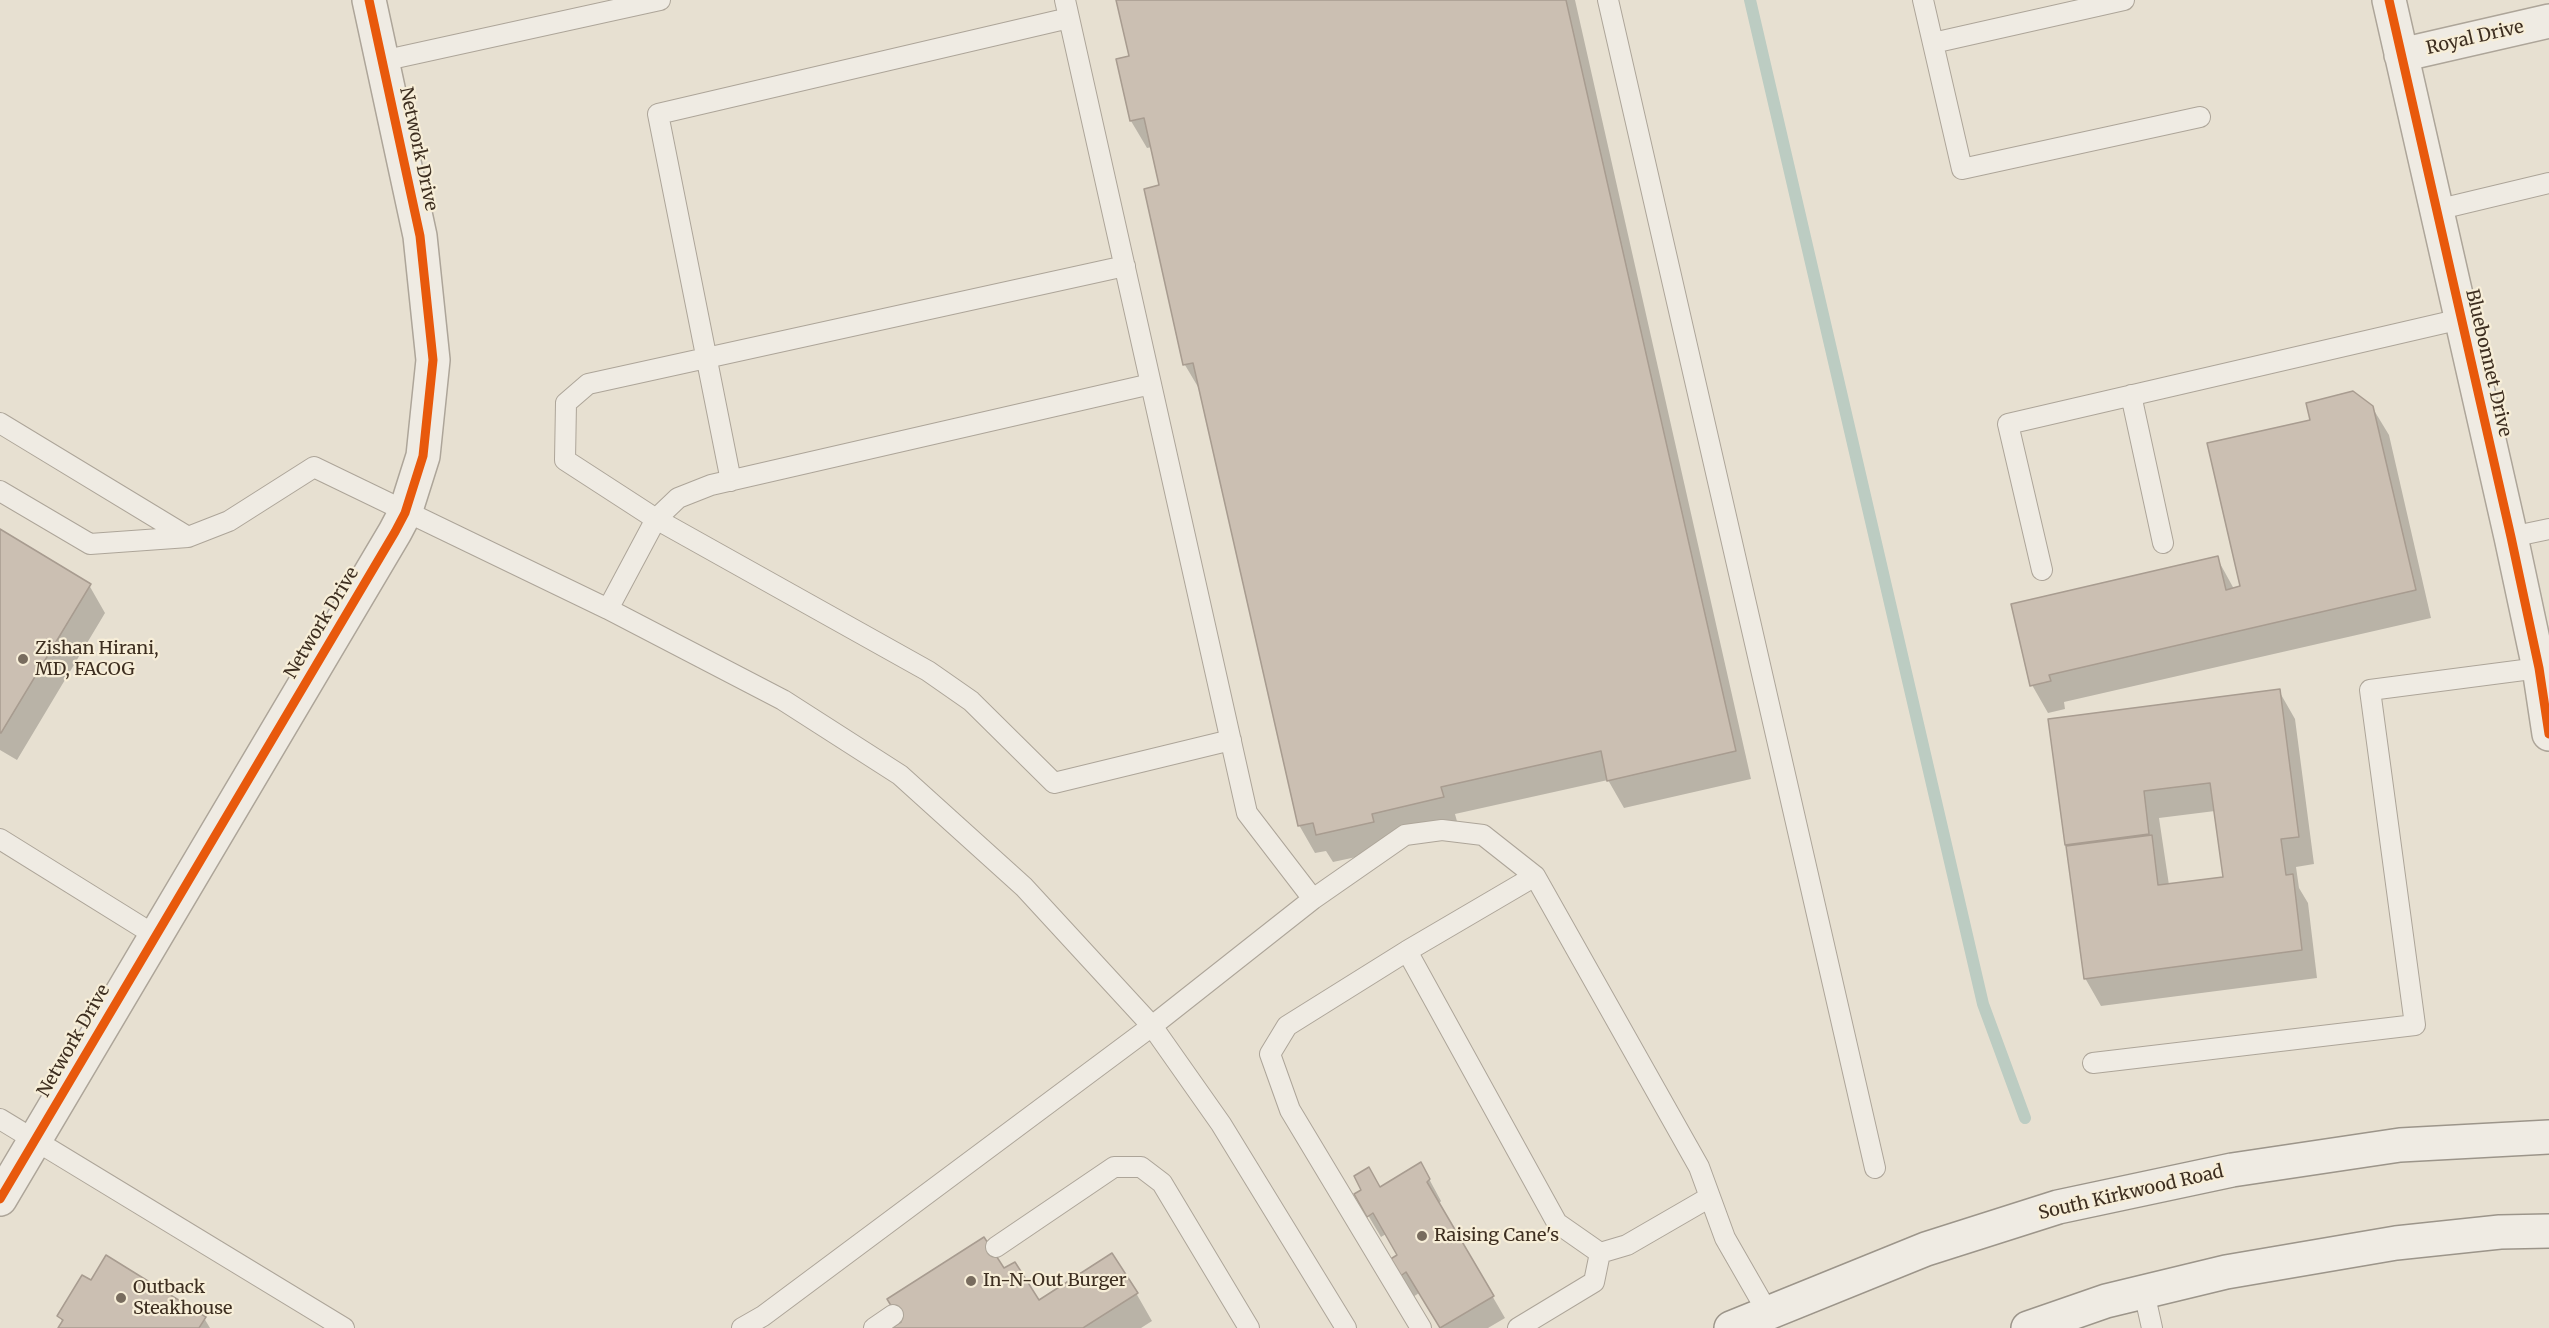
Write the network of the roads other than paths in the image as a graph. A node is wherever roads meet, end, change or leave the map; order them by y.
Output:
1 (369, 0) edge
2 (660, 0) edge
3 (1608, 0) edge
4 (1923, 0) edge
5 (2124, 0) edge
6 (2389, 0) edge
7 (1067, 9) edge
8 (2549, 21) edge
9 (1933, 43) junction
10 (2401, 55) junction
11 (382, 61) junction
12 (2200, 117) dead end
13 (2549, 183) edge
14 (2436, 210) junction
15 (1125, 266) junction
16 (2461, 319) junction
17 (707, 359) junction
18 (1152, 384) junction
19 (2131, 395) junction
20 (0, 423) edge
21 (731, 481) junction
22 (0, 491) edge
23 (405, 513) junction
24 (656, 519) junction
25 (2549, 529) edge
26 (188, 537) junction
27 (2511, 537) junction
28 (2163, 543) dead end
29 (2042, 570) dead end
30 (608, 609) junction
31 (2539, 668) junction
32 (2548, 726) edge
33 (1231, 740) junction
34 (0, 839) edge
35 (1535, 876) junction
36 (1313, 899) junction
37 (156, 936) junction
38 (1407, 951) junction
39 (1152, 1026) junction
40 (2093, 1063) dead end
41 (0, 1119) edge
42 (2549, 1137) edge
43 (34, 1142) junction
44 (1875, 1168) dead end
45 (1710, 1197) junction
46 (0, 1199) edge
47 (2549, 1232) edge
48 (996, 1247) dead end
49 (1600, 1253) junction
50 (2144, 1292) junction
51 (1768, 1313) junction
52 (893, 1315) dead end
53 (321, 1322) edge
54 (745, 1327) edge
55 (344, 1328) edge
56 (874, 1328) edge
57 (1249, 1328) edge
58 (1346, 1328) edge
59 (1421, 1328) edge
60 (1518, 1328) edge
61 (1731, 1328) edge
62 (2028, 1328) edge
63 (2152, 1328) edge

1 - 11 street, Network Drive
2 - 11 lane
3 - 44 lane
4 - 9 lane
5 - 9 lane
6 - 10 street, Bluebonnet Drive
7 - 15 lane
7 - 17 lane
8 - 10 street, Royal Drive
9 - 12 lane
10 - 14 street, Bluebonnet Drive
11 - 23 street, Network Drive
13 - 14 lane
14 - 16 street, Bluebonnet Drive
15 - 17 lane
15 - 18 lane
16 - 19 lane
16 - 27 street, Bluebonnet Drive
17 - 21 lane
17 - 24 lane
18 - 21 lane
18 - 33 lane
19 - 28 lane
19 - 29 lane
20 - 26 lane
21 - 24 lane
22 - 26 lane
23 - 26 lane
23 - 30 lane
23 - 37 street, Network Drive
24 - 30 lane
24 - 33 lane
25 - 27 lane
27 - 31 street, Bluebonnet Drive
30 - 39 lane
31 - 32 street, Bluebonnet Drive
31 - 40 lane
33 - 36 lane
34 - 37 lane
35 - 36 lane
35 - 38 lane
35 - 45 lane
36 - 39 lane
37 - 43 street, Network Drive
38 - 49 lane
38 - 59 lane
39 - 54 lane
39 - 58 lane
41 - 43 lane
42 - 51 street, South Kirkwood Road
43 - 46 street, Network Drive
43 - 53 lane
45 - 49 lane
45 - 51 lane
47 - 50 street
48 - 57 lane
49 - 60 lane
50 - 62 street
50 - 63 lane
51 - 61 street, South Kirkwood Road
52 - 56 lane
53 - 55 lane

